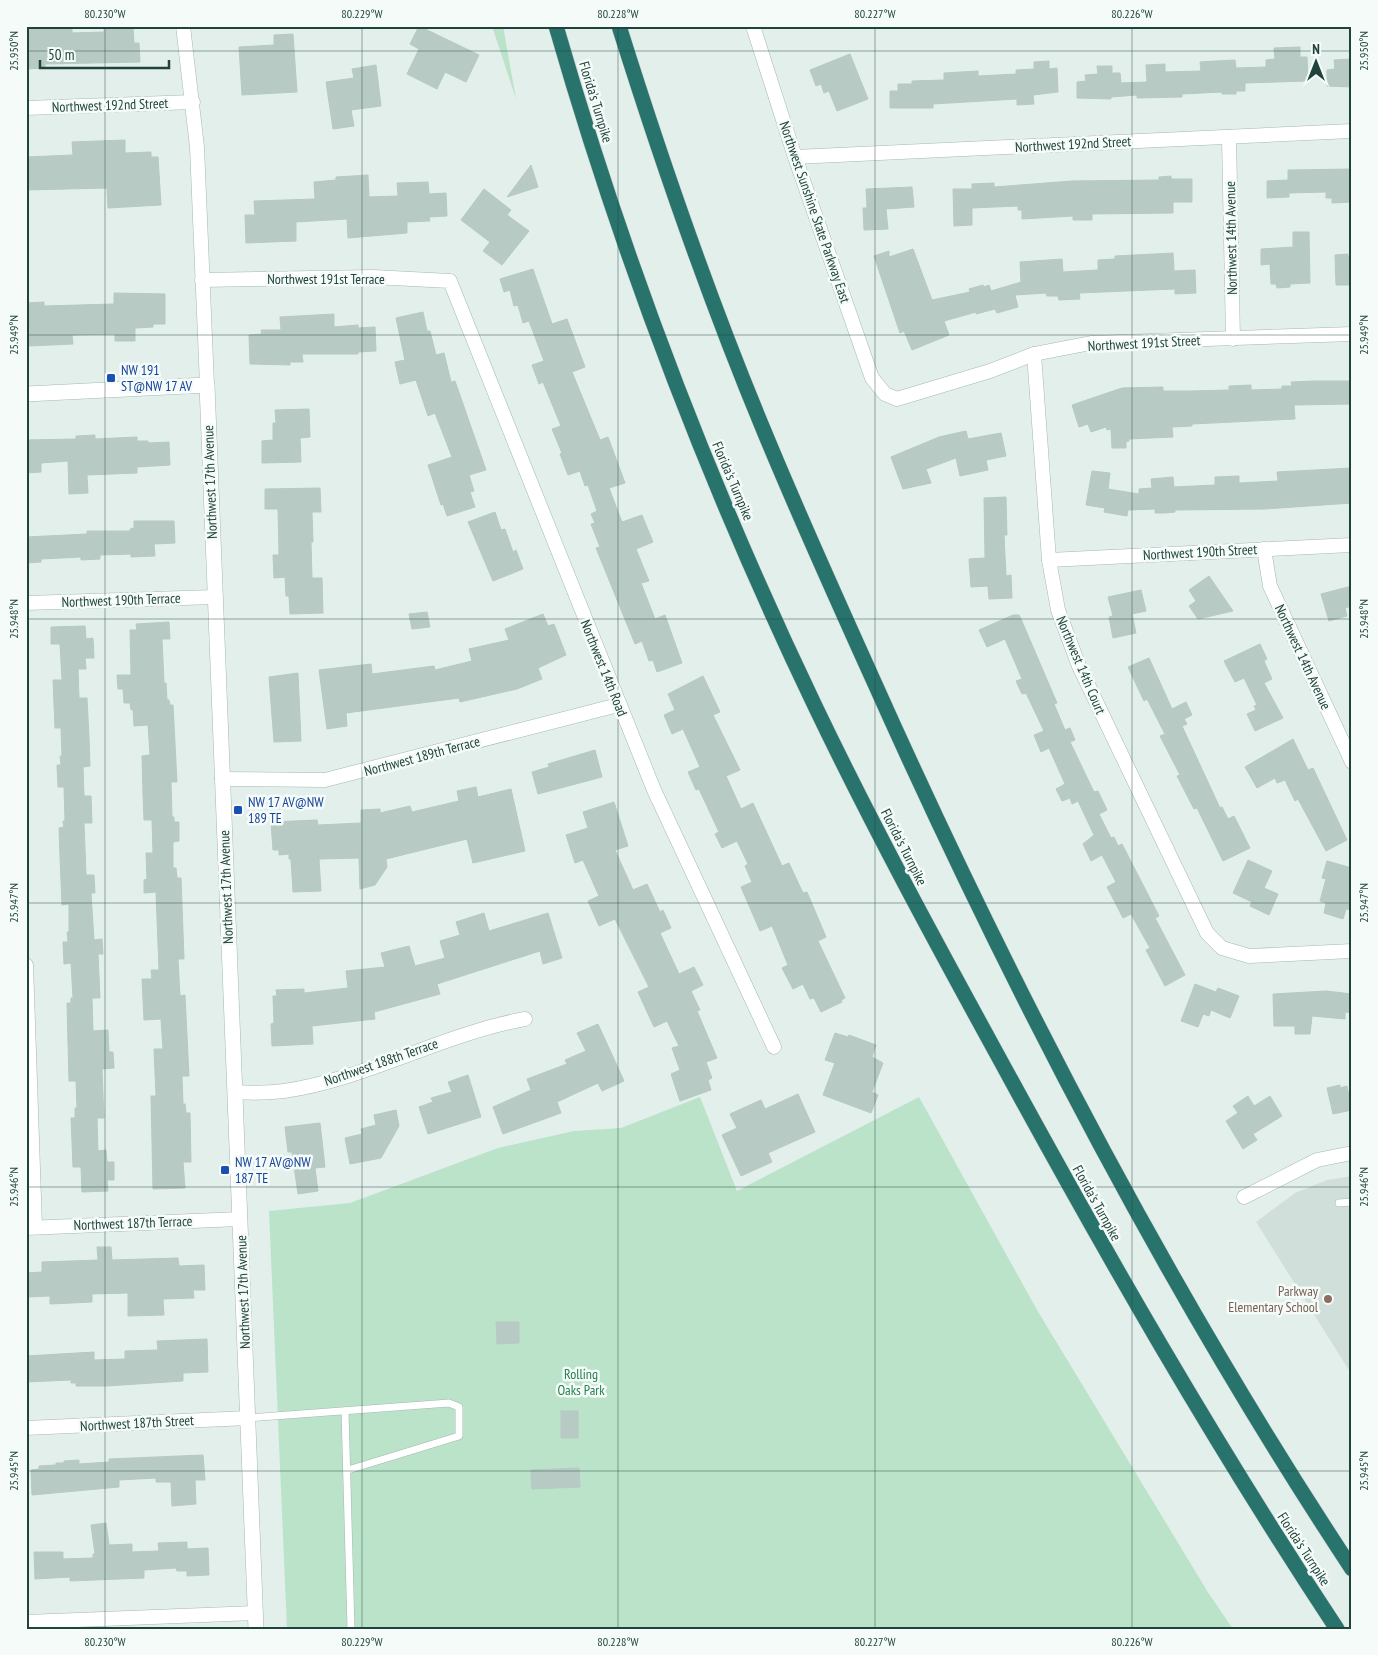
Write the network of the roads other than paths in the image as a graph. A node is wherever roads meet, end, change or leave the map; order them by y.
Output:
1 (183, 26) edge
2 (556, 26) edge
3 (619, 26) edge
4 (629, 26) edge
5 (753, 26) edge
6 (642, 100) junction
7 (193, 102) junction
8 (26, 108) edge
9 (1352, 131) edge
10 (1229, 137) junction
11 (795, 157) junction
12 (202, 280) junction
13 (450, 282) joint
14 (1352, 334) edge
15 (1233, 339) junction
16 (1034, 354) junction
17 (206, 385) junction
18 (26, 394) edge
19 (885, 394) joint
20 (1352, 545) edge
21 (1264, 549) junction
22 (1049, 560) junction
23 (215, 597) junction
24 (26, 603) edge
25 (618, 705) junction
26 (1350, 753) edge
27 (222, 779) junction
28 (1352, 951) edge
29 (26, 965) edge
30 (525, 1018) dead end
31 (27, 1019) edge
32 (774, 1047) dead end
33 (234, 1092) junction
34 (1352, 1153) edge
35 (1244, 1197) dead end
36 (1339, 1202) dead end
37 (1352, 1202) edge
38 (240, 1219) junction
39 (30, 1227) edge
40 (345, 1411) junction
41 (248, 1418) junction
42 (26, 1428) edge
43 (348, 1470) junction
44 (1352, 1569) edge
45 (255, 1613) junction
46 (26, 1622) edge
47 (256, 1629) edge
48 (352, 1629) edge
49 (1337, 1629) edge

1 - 7 street, Northwest 17th Avenue
2 - 49 highway, Florida's Turnpike
3 - 6 highway, Florida's Turnpike
4 - 6 highway
5 - 11 street, Northwest Sunshine State Parkway East
6 - 44 highway, Florida's Turnpike
7 - 8 street, Northwest 192nd Street
7 - 12 street, Northwest 17th Avenue
9 - 10 street, Northwest 192nd Street
10 - 11 street, Northwest 192nd Street
10 - 15 street, Northwest 14th Avenue
11 - 19 street, Northwest Sunshine State Parkway East
12 - 13 street, Northwest 191st Terrace
12 - 17 street, Northwest 17th Avenue
13 - 25 street, Northwest 14th Road
14 - 15 street, Northwest 191st Street
15 - 16 street, Northwest 191st Street
16 - 19 street, Northwest 191st Street
16 - 22 street, Northwest 14th Court
17 - 18 street
17 - 23 street, Northwest 17th Avenue
20 - 21 street, Northwest 190th Street
21 - 22 street, Northwest 190th Street
21 - 26 street, Northwest 14th Avenue
22 - 28 street, Northwest 14th Court
23 - 24 street, Northwest 190th Terrace
23 - 27 street, Northwest 17th Avenue
25 - 27 street, Northwest 189th Terrace
25 - 32 street, Northwest 14th Road
27 - 33 street, Northwest 17th Avenue
29 - 31 street
30 - 33 street, Northwest 188th Terrace
31 - 39 street
33 - 38 street, Northwest 17th Avenue
34 - 35 street
36 - 37 lane
38 - 39 street, Northwest 187th Terrace
38 - 41 street, Northwest 17th Avenue
40 - 41 lane
40 - 43 lane
40 - 43 lane
41 - 42 street, Northwest 187th Street
41 - 45 street, Northwest 17th Avenue
43 - 48 lane
45 - 46 street
45 - 47 street, Northwest 17th Avenue

